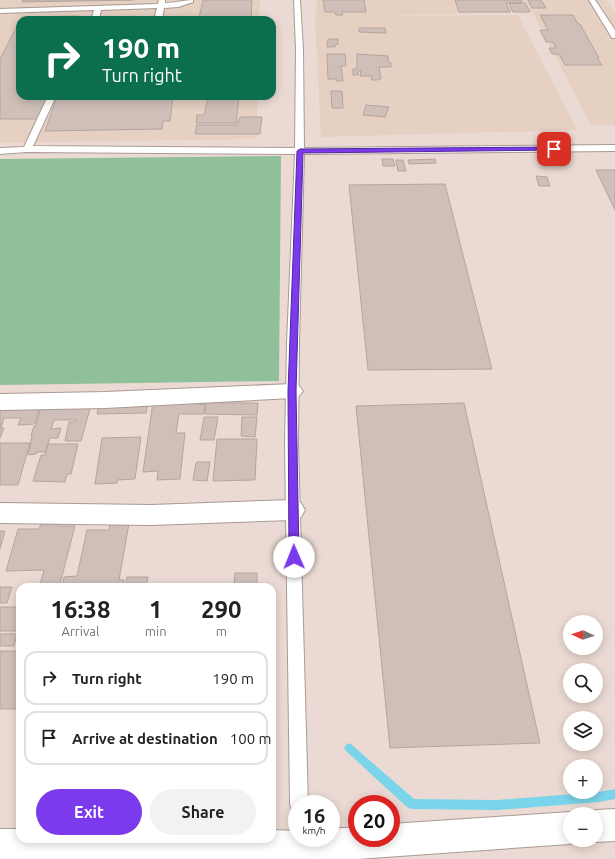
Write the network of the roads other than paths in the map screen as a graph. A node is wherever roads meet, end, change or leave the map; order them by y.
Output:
1 (190, 0) edge
2 (297, 0) edge
3 (592, 0) edge
4 (161, 3) edge
5 (98, 7) junction
6 (0, 11) edge
7 (96, 16) edge
8 (159, 16) edge
9 (615, 36) edge
10 (50, 100) edge
11 (615, 148) edge
12 (27, 149) junction
13 (0, 151) edge
14 (300, 151) junction
15 (292, 391) junction
16 (0, 402) edge
17 (293, 510) junction
18 (0, 514) edge
19 (299, 795) edge
20 (615, 825) edge
21 (603, 826) edge
22 (563, 828) edge
23 (340, 840) edge
24 (288, 842) edge
25 (0, 845) edge
26 (98, 851) edge

1 - 4 lane
2 - 14 lane
3 - 9 lane
4 - 5 lane
4 - 8 lane
5 - 6 lane
5 - 7 lane
10 - 12 lane
11 - 14 lane
12 - 13 lane
12 - 14 lane
14 - 15 lane
15 - 16 street
15 - 17 lane
17 - 18 street
17 - 19 lane
20 - 21 street
22 - 23 street
24 - 26 street
25 - 26 street

